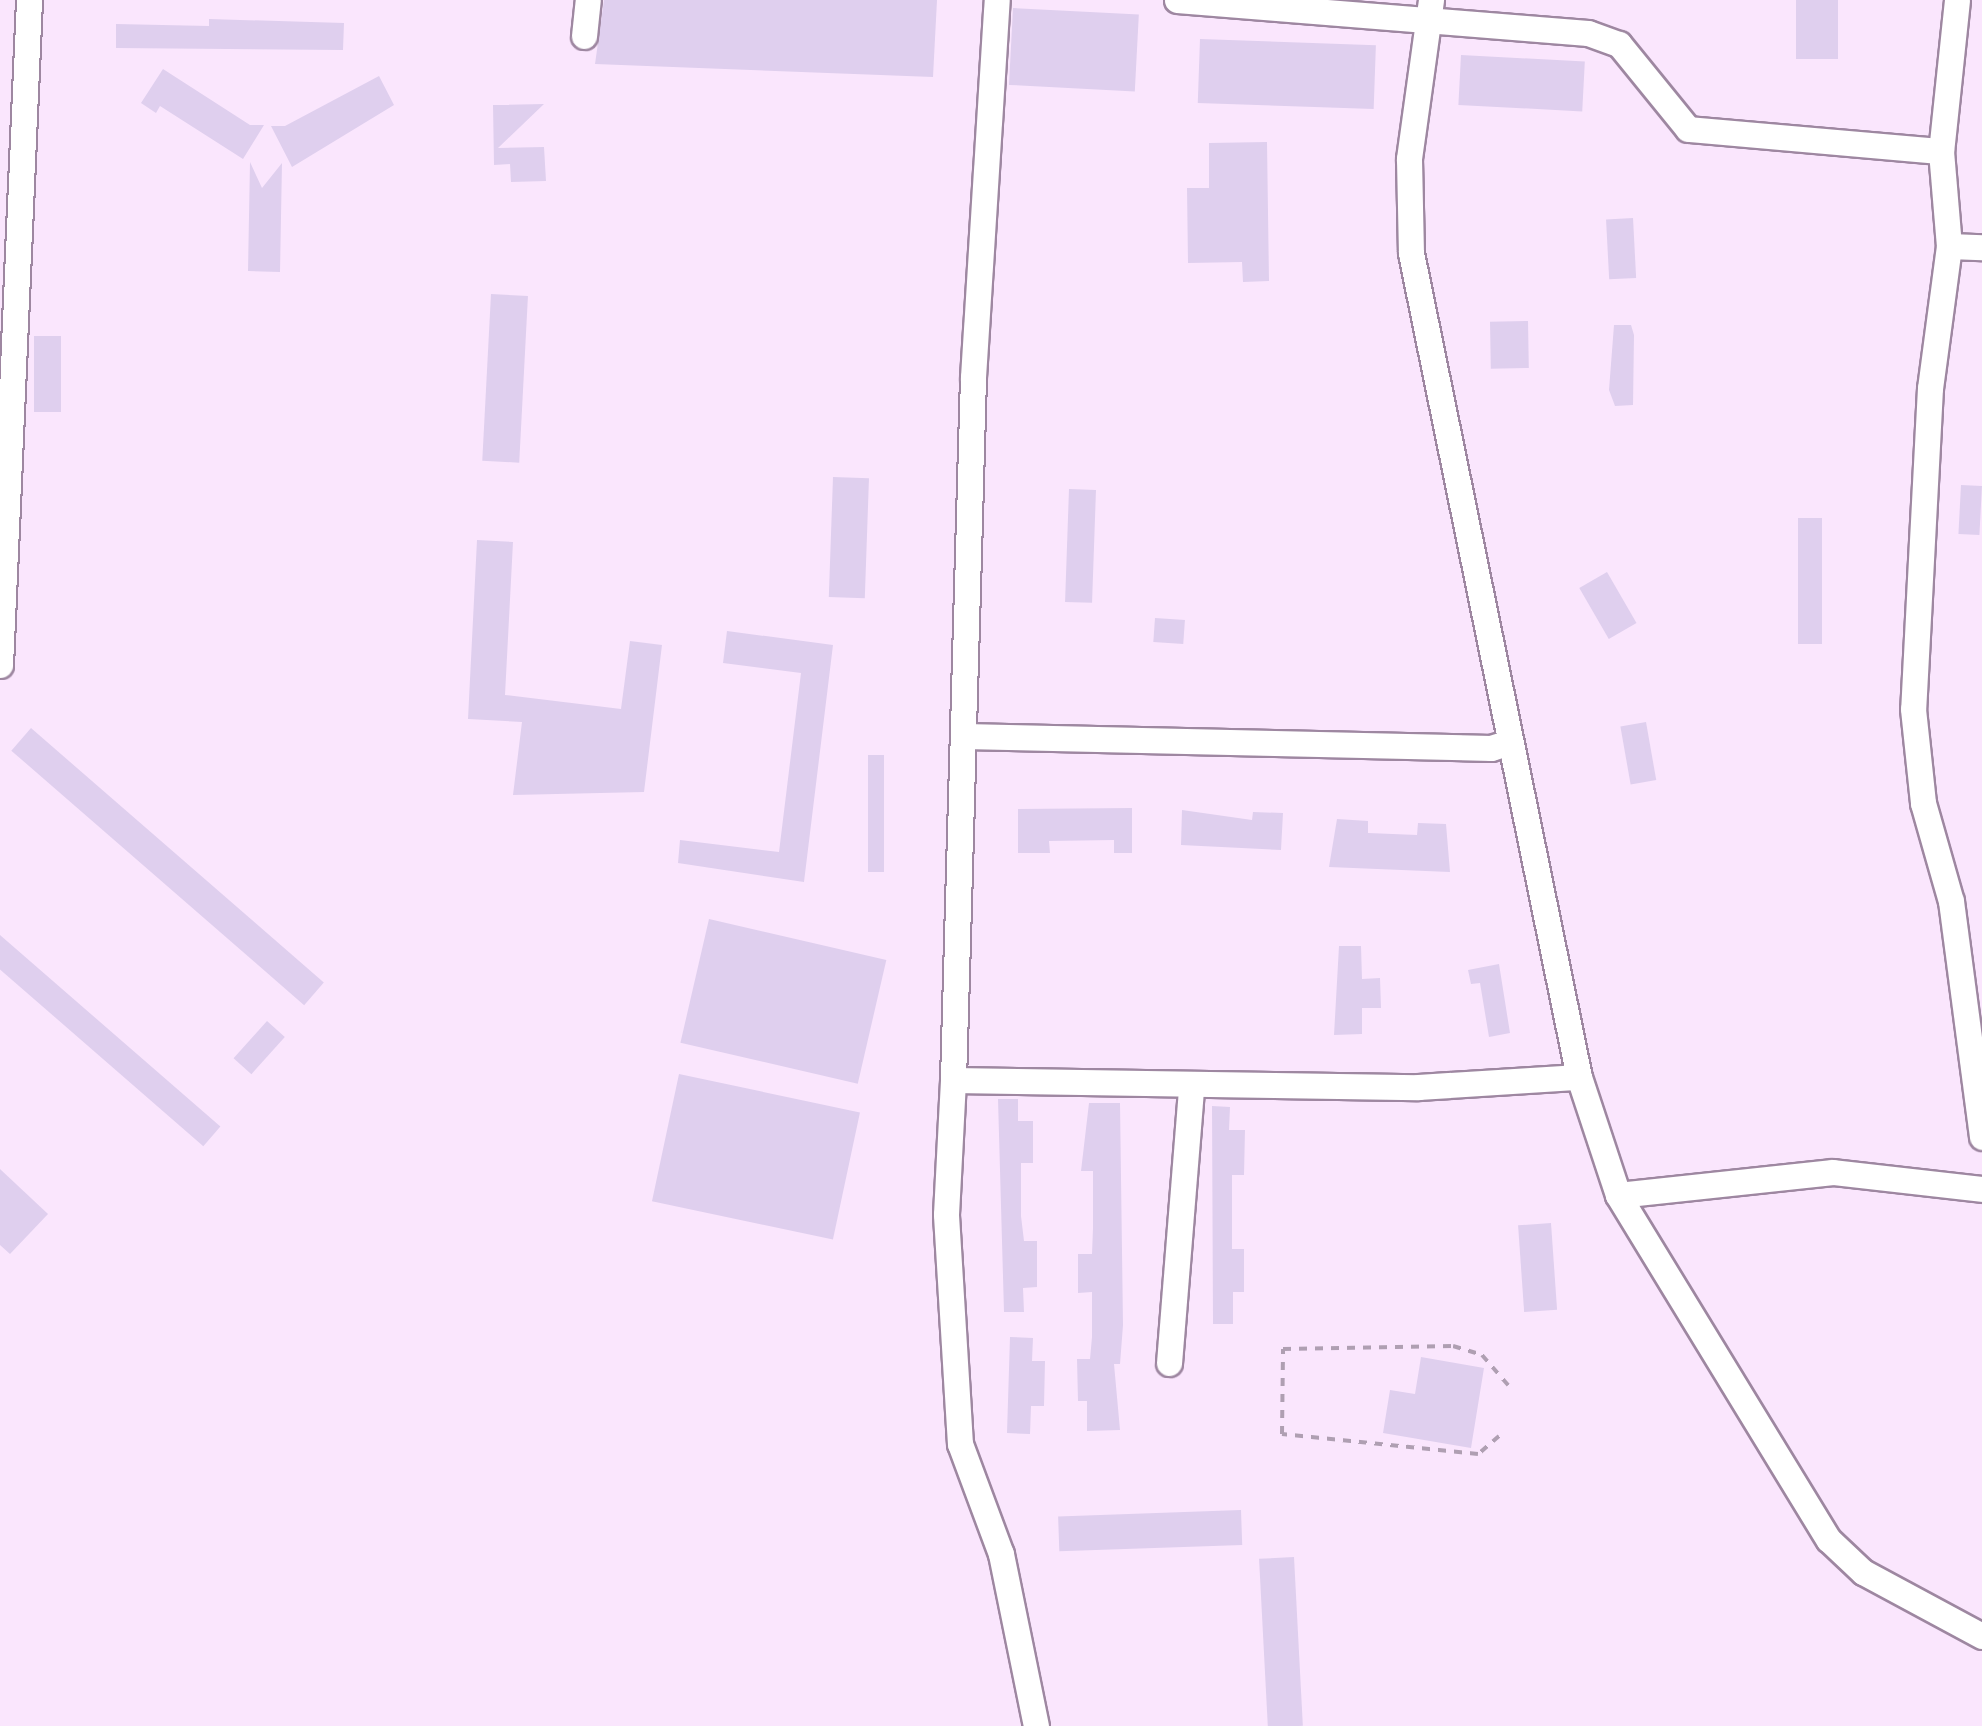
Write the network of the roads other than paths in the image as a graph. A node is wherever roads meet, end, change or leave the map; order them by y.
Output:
1 (28, 0) edge
2 (588, 0) edge
3 (997, 0) edge
4 (1177, 0) edge
5 (1957, 0) edge
6 (1429, 13) edge
7 (584, 36) dead end
8 (1941, 151) junction
9 (1949, 246) junction
10 (1982, 248) edge
11 (0, 665) edge
12 (964, 736) junction
13 (1510, 742) junction
14 (1579, 1077) junction
15 (953, 1080) junction
16 (1191, 1088) junction
17 (1982, 1137) edge
18 (1982, 1189) edge
19 (1618, 1195) junction
20 (1170, 1363) dead end
21 (1982, 1636) edge
22 (1036, 1726) edge

1 - 11 street
2 - 7 street
3 - 12 street
4 - 6 street
5 - 8 street
6 - 8 street
6 - 13 street
8 - 9 street
9 - 10 street
9 - 17 street
12 - 13 street
12 - 15 street
13 - 14 street
14 - 16 street
14 - 19 street
15 - 16 street
15 - 22 street
16 - 20 street
18 - 19 street
19 - 21 street

